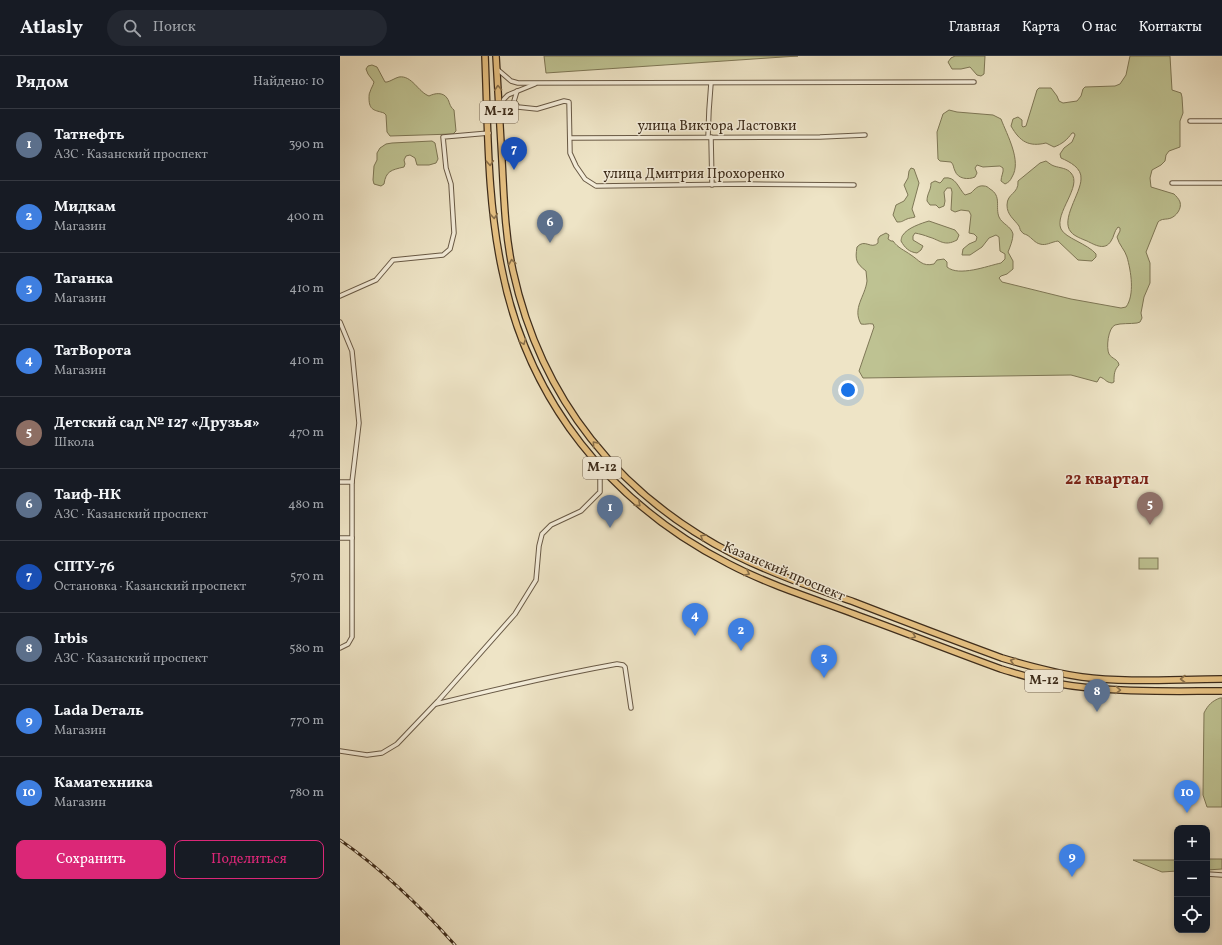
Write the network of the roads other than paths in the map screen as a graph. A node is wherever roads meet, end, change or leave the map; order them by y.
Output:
1 (485, 56) edge
2 (496, 56) edge
3 (497, 68) junction
4 (974, 82) dead end
5 (538, 83) junction
6 (711, 83) junction
7 (517, 91) junction
8 (499, 112) junction
9 (1190, 121) dead end
10 (1222, 121) edge
11 (489, 133) junction
12 (865, 135) dead end
13 (710, 137) junction
14 (570, 138) junction
15 (1172, 182) dead end
16 (1222, 183) edge
17 (712, 184) junction
18 (854, 185) dead end
19 (340, 296) edge
20 (340, 322) edge
21 (600, 467) junction
22 (340, 482) edge
23 (352, 482) junction
24 (340, 538) edge
25 (352, 538) junction
26 (881, 612) junction
27 (876, 622) junction
28 (340, 648) edge
29 (1222, 679) edge
30 (1222, 691) edge
31 (435, 705) junction
32 (631, 708) dead end
33 (340, 751) edge
34 (1210, 874) edge
35 (1222, 875) edge

1 - 11 main road, Казанский проспект / М-12
2 - 3 main road, Казанский проспект / М-12
3 - 5 street
8 -> 3 main road, Казанский проспект / М-12
4 - 6 street
5 - 6 street
5 - 7 street
6 - 13 street
7 - 8 street
7 - 14 street, улица Дмитрия Прохоренко
26 -> 8 main road, Казанский проспект / М-12
9 - 10 street
11 - 19 street
11 -> 21 main road, Казанский проспект / М-12
12 - 13 street, улица Виктора Ластовки
13 - 14 street, улица Виктора Ластовки
13 - 17 street
14 - 17 street, улица Дмитрия Прохоренко
15 - 16 street
17 - 18 street, улица Дмитрия Прохоренко
20 - 23 street
21 -> 27 main road, Казанский проспект / М-12
21 - 31 street
22 - 23 street
23 - 25 street
24 - 25 street
25 - 28 street
26 - 27 main road
29 -> 26 main road, Казанский проспект / М-12
27 -> 30 main road, Казанский проспект / М-12
31 - 32 street
31 - 33 street
34 - 35 street

